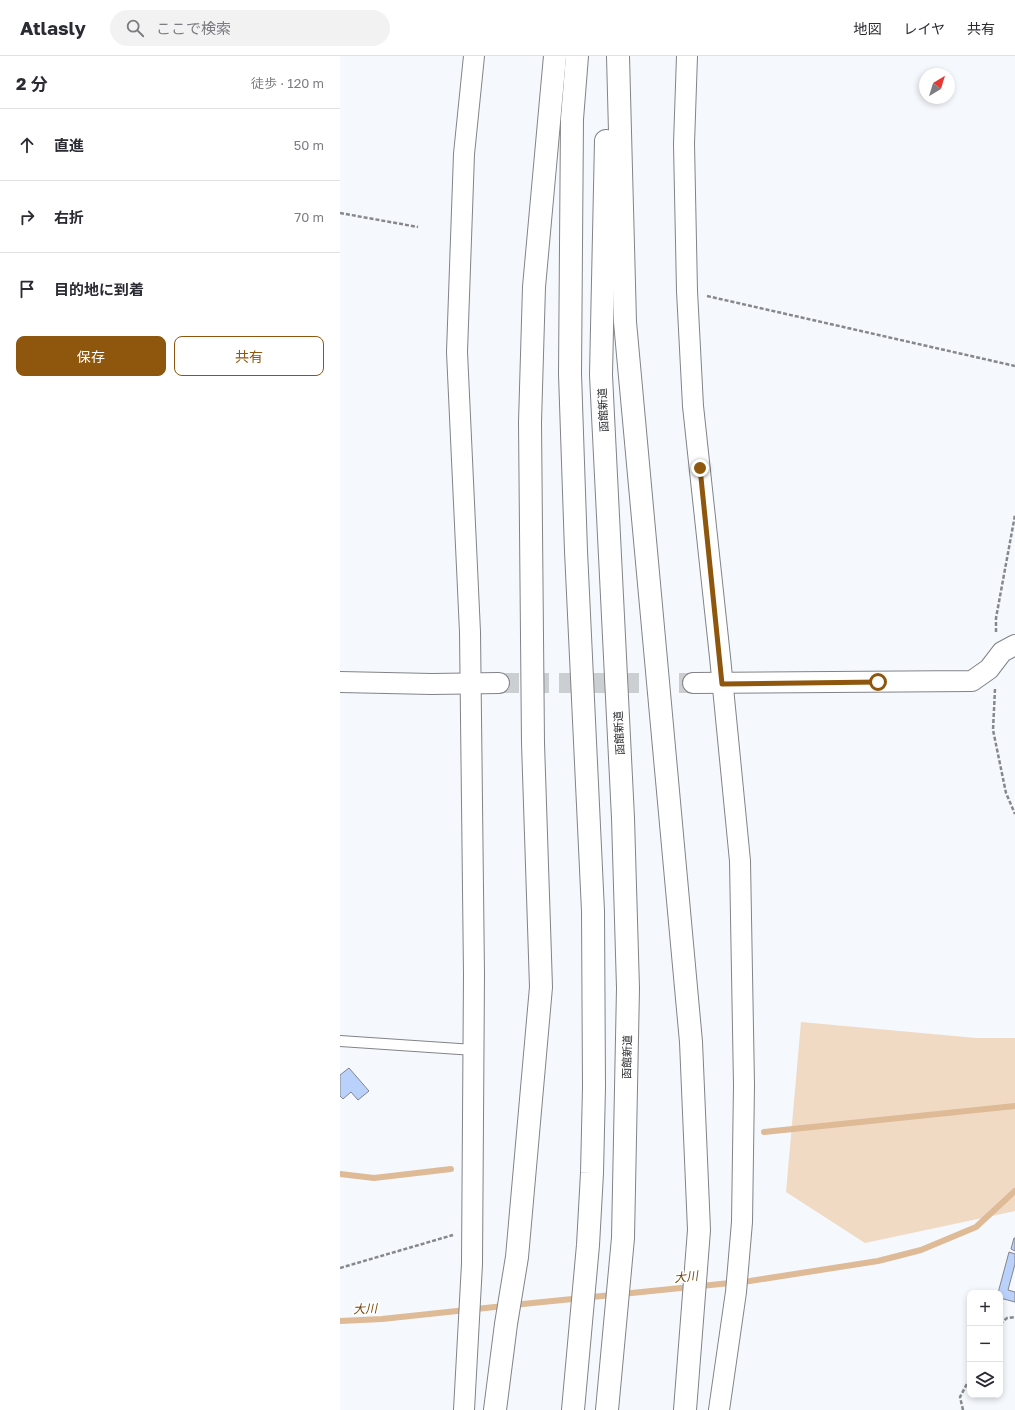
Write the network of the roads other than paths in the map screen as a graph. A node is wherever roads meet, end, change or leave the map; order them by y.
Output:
1 (474, 56) edge
2 (555, 56) edge
3 (577, 56) edge
4 (611, 56) edge
5 (618, 56) edge
6 (687, 56) edge
7 (1015, 646) edge
8 (340, 682) edge
9 (499, 683) tunnel mouth
10 (693, 683) tunnel mouth
11 (471, 684) junction
12 (722, 684) junction
13 (340, 1041) edge
14 (474, 1050) junction
15 (464, 1410) edge
16 (496, 1410) edge
17 (573, 1410) edge
18 (606, 1410) edge
19 (685, 1410) edge
20 (719, 1410) edge

1 - 11 street
2 - 16 highway
3 - 17 highway
4 - 18 highway, 函館新道
5 - 19 highway
6 - 12 street
7 - 12 street
8 - 11 street
9 - 11 street
10 - 12 street
11 - 14 street
12 - 20 street
13 - 14 lane
14 - 15 street

